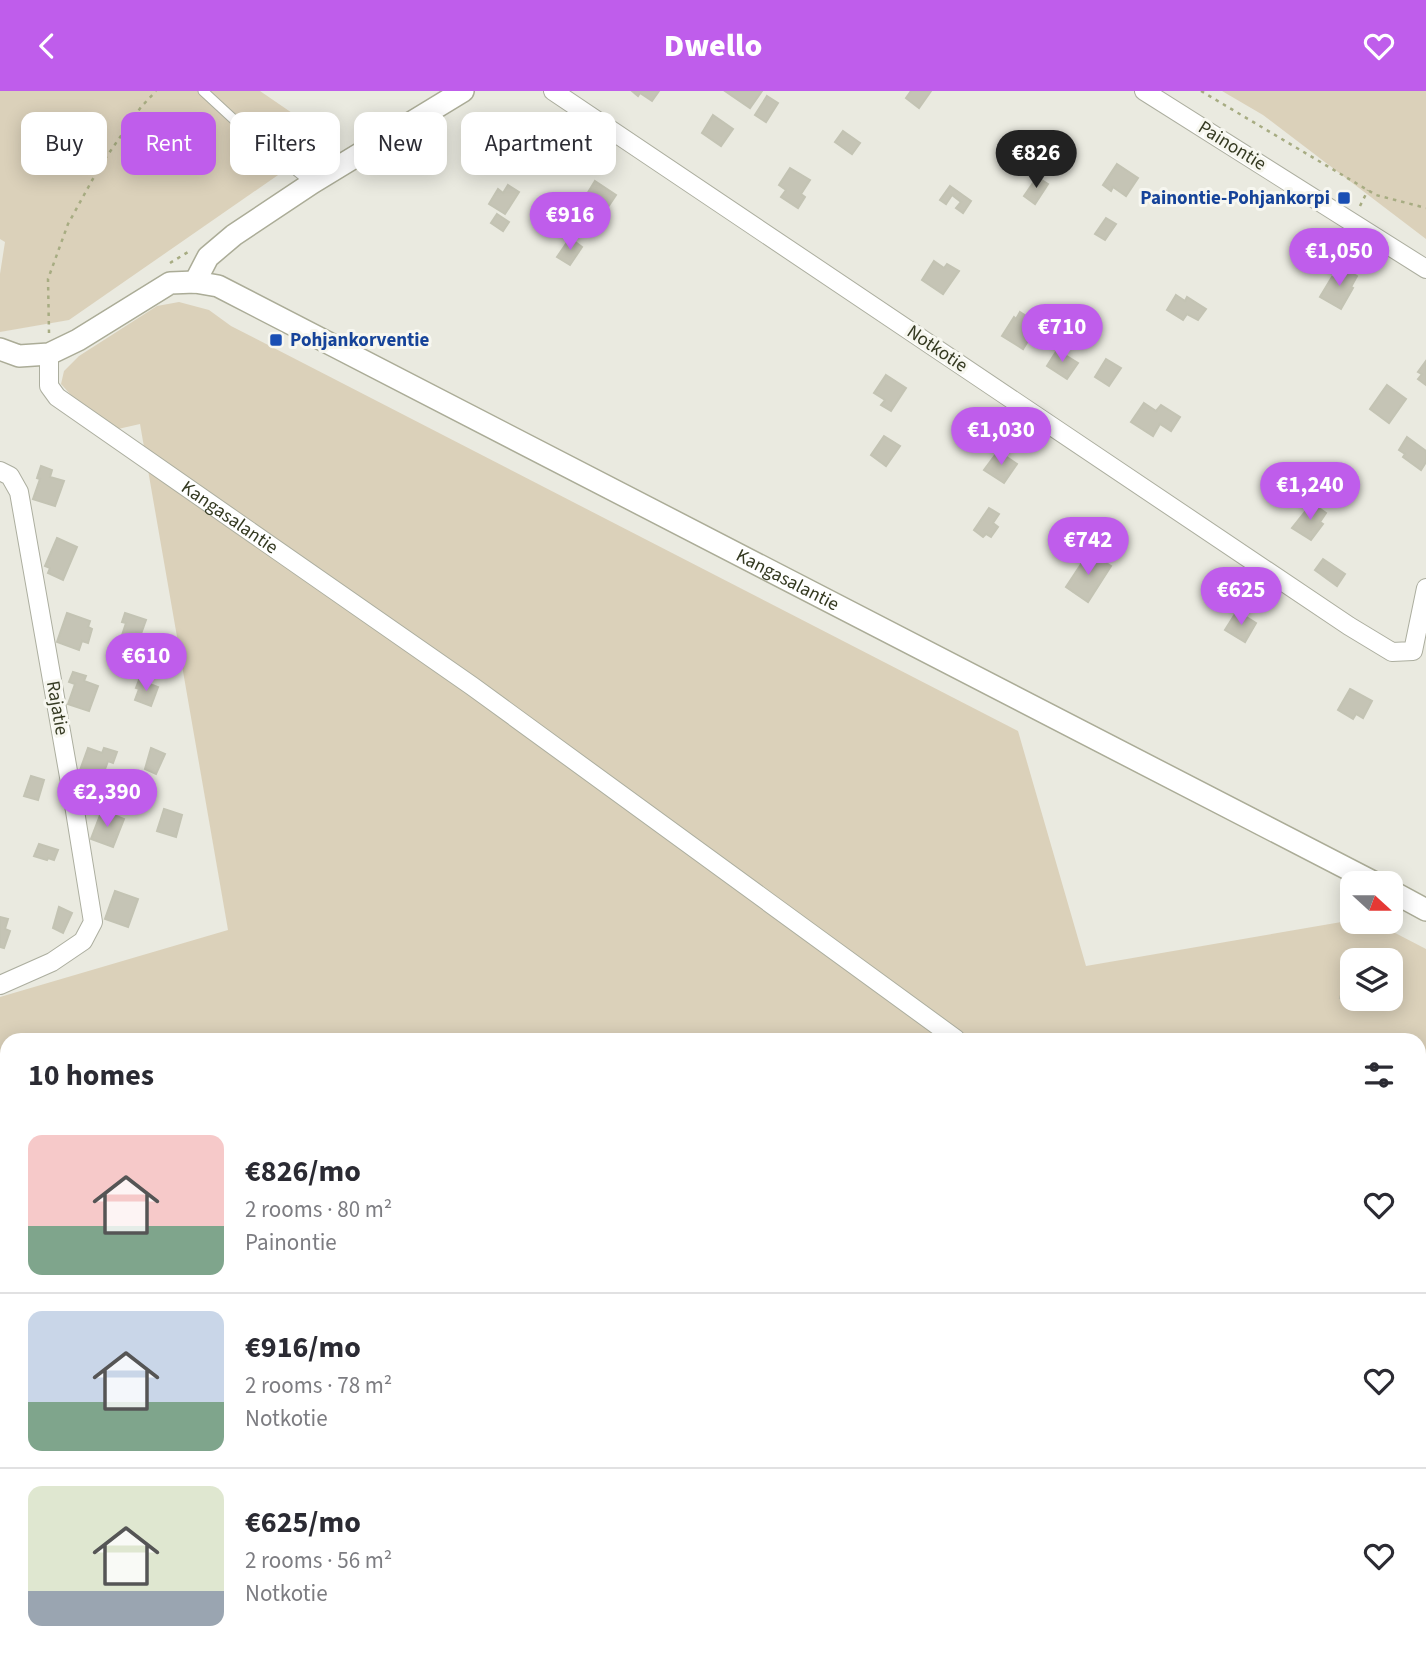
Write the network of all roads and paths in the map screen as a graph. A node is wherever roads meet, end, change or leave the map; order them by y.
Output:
1 (156, 91) edge
2 (203, 91) edge
3 (463, 91) edge
4 (553, 91) edge
5 (1144, 91) edge
6 (1201, 91) edge
7 (312, 183) junction
8 (1426, 208) edge
9 (1426, 269) edge
10 (195, 282) junction
11 (0, 349) edge
12 (49, 354) junction
13 (0, 471) edge
14 (1426, 588) edge
15 (1352, 871) edge
16 (1404, 898) edge
17 (1426, 910) edge
18 (0, 985) edge
19 (948, 1033) edge

1 - 12 path
2 - 7 lane
3 - 7 main road
4 - 14 street, Notkotie
5 - 9 street, Painontie
6 - 8 path
7 - 10 main road
10 - 12 main road
10 - 15 main road, Kangasalantie
11 - 12 main road
12 - 19 street, Kangasalantie
13 - 18 street, Rajatie
16 - 17 main road

